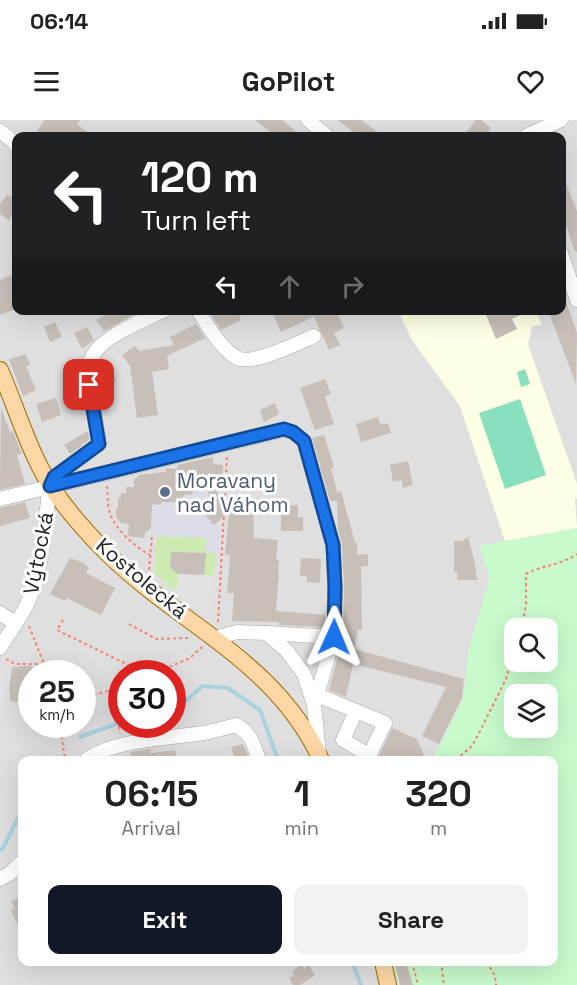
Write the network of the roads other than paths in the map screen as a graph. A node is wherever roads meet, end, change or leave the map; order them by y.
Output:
1 (6, 120) edge
2 (308, 120) edge
3 (561, 120) edge
4 (0, 129) edge
5 (322, 132) edge
6 (535, 132) edge
7 (12, 140) edge
8 (566, 268) edge
9 (577, 300) edge
10 (155, 315) edge
11 (201, 315) edge
12 (314, 336) dead end
13 (0, 370) edge
14 (50, 486) junction
15 (0, 499) edge
16 (0, 613) edge
17 (18, 620) junction
18 (213, 631) junction
19 (266, 633) junction
20 (334, 637) junction
21 (0, 648) edge
22 (316, 700) junction
23 (356, 711) junction
24 (91, 756) edge
25 (258, 756) edge
26 (319, 756) edge
27 (320, 756) edge
28 (365, 756) edge
29 (369, 756) edge
30 (18, 865) edge
31 (0, 879) edge
32 (384, 966) edge
33 (388, 985) edge

1 - 4 street
2 - 5 street
3 - 6 street
4 - 7 street
8 - 9 street
10 - 14 street
11 - 12 street
13 - 14 main road, Kostolecká
14 - 15 street
14 - 17 street, Výtocká
14 - 18 main road, Kostolecká
14 - 20 street, Kostolecká
16 - 17 street
17 - 21 street, Výtocká
18 - 19 street
18 - 26 main road, Kostolecká
19 - 20 street
19 - 22 street, Kostolecká
20 - 22 street, Kostolecká
22 - 23 street
22 - 27 street, Kostolecká
23 - 28 street
23 - 29 street
24 - 25 street
30 - 31 street
32 - 33 main road

